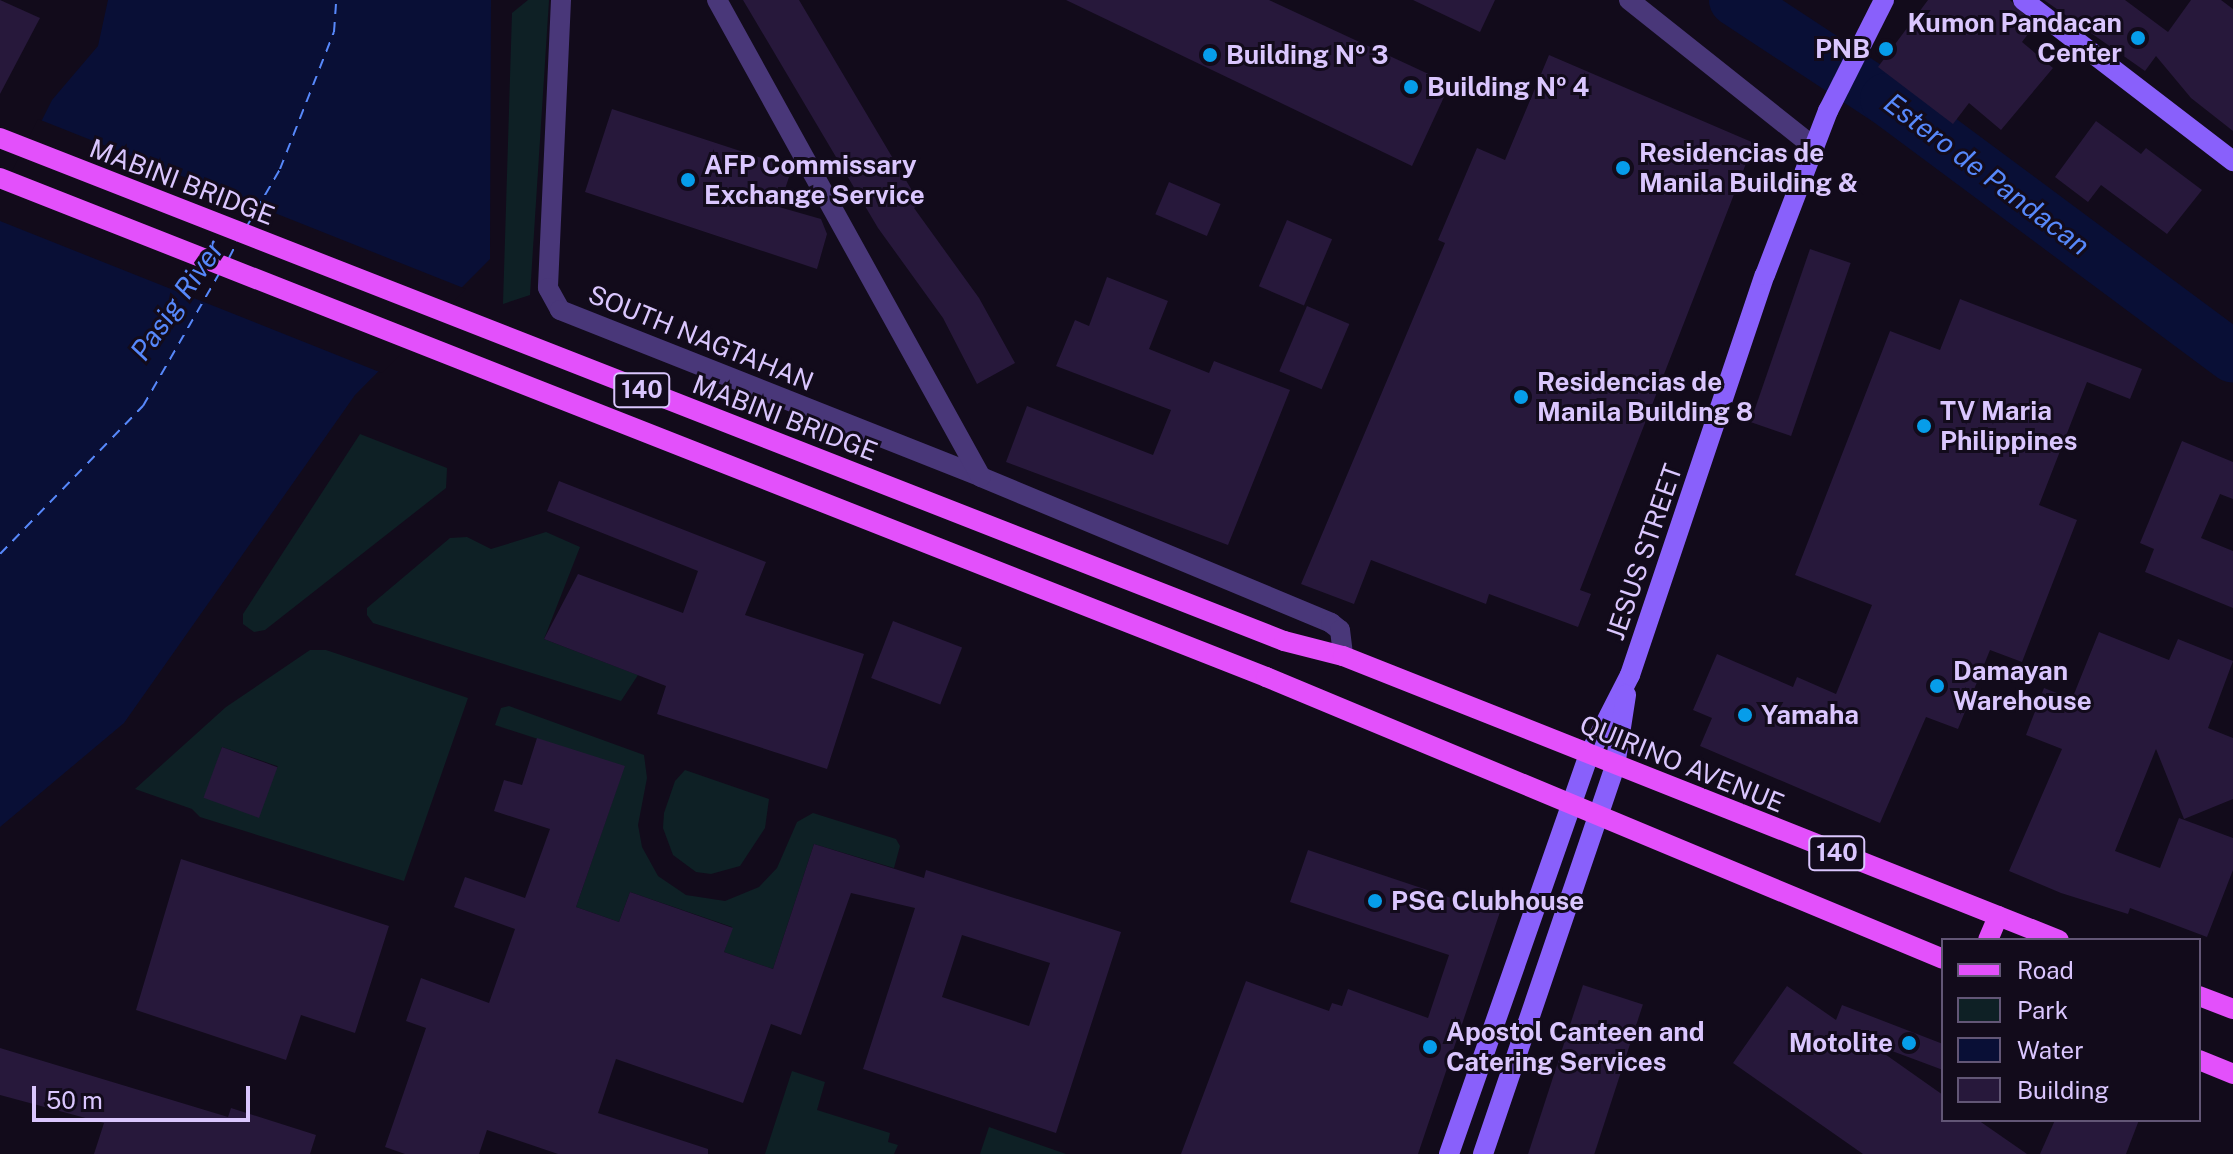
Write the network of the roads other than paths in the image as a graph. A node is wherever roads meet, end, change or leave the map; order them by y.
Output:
1 (561, 0) edge
2 (717, 0) edge
3 (1629, 0) edge
4 (1884, 0) edge
5 (2023, 0) edge
6 (0, 138) edge
7 (1814, 147) junction
8 (2233, 161) edge
9 (0, 178) edge
10 (981, 477) junction
11 (1284, 641) joint
12 (1343, 656) junction
13 (1630, 675) junction
14 (1589, 755) junction
15 (1615, 766) junction
16 (1570, 806) junction
17 (1598, 819) junction
18 (1998, 916) junction
19 (1989, 938) edge
20 (2054, 938) edge
21 (1941, 958) edge
22 (2201, 997) edge
23 (2233, 1009) edge
24 (2201, 1061) edge
25 (2232, 1069) edge
26 (1449, 1154) edge
27 (1483, 1154) edge

1 - 10 street, SOUTH NAGTAHAN
2 - 10 street
3 - 7 street
4 - 7 main road, JESUS STREET
5 - 8 main road
6 - 11 main road, MABINI BRIDGE / 140
7 - 13 main road, JESUS STREET
9 - 16 main road, 140
10 - 12 street, SOUTH NAGTAHAN
11 - 12 main road, QUIRINO AVENUE / 140
12 - 14 main road, QUIRINO AVENUE / 140
13 - 14 main road, JESUS STREET
13 - 15 main road, JESUS STREET
14 - 15 main road, QUIRINO AVENUE / 140
14 - 16 main road, JESUS STREET
15 - 17 main road, JESUS STREET
15 - 18 main road, QUIRINO AVENUE / 140
16 - 17 main road, 140
16 - 26 main road, JESUS STREET
17 - 21 main road, 140
17 - 27 main road, JESUS STREET
18 - 19 main road
18 - 20 main road, QUIRINO AVENUE / 140
22 - 23 main road
24 - 25 main road

